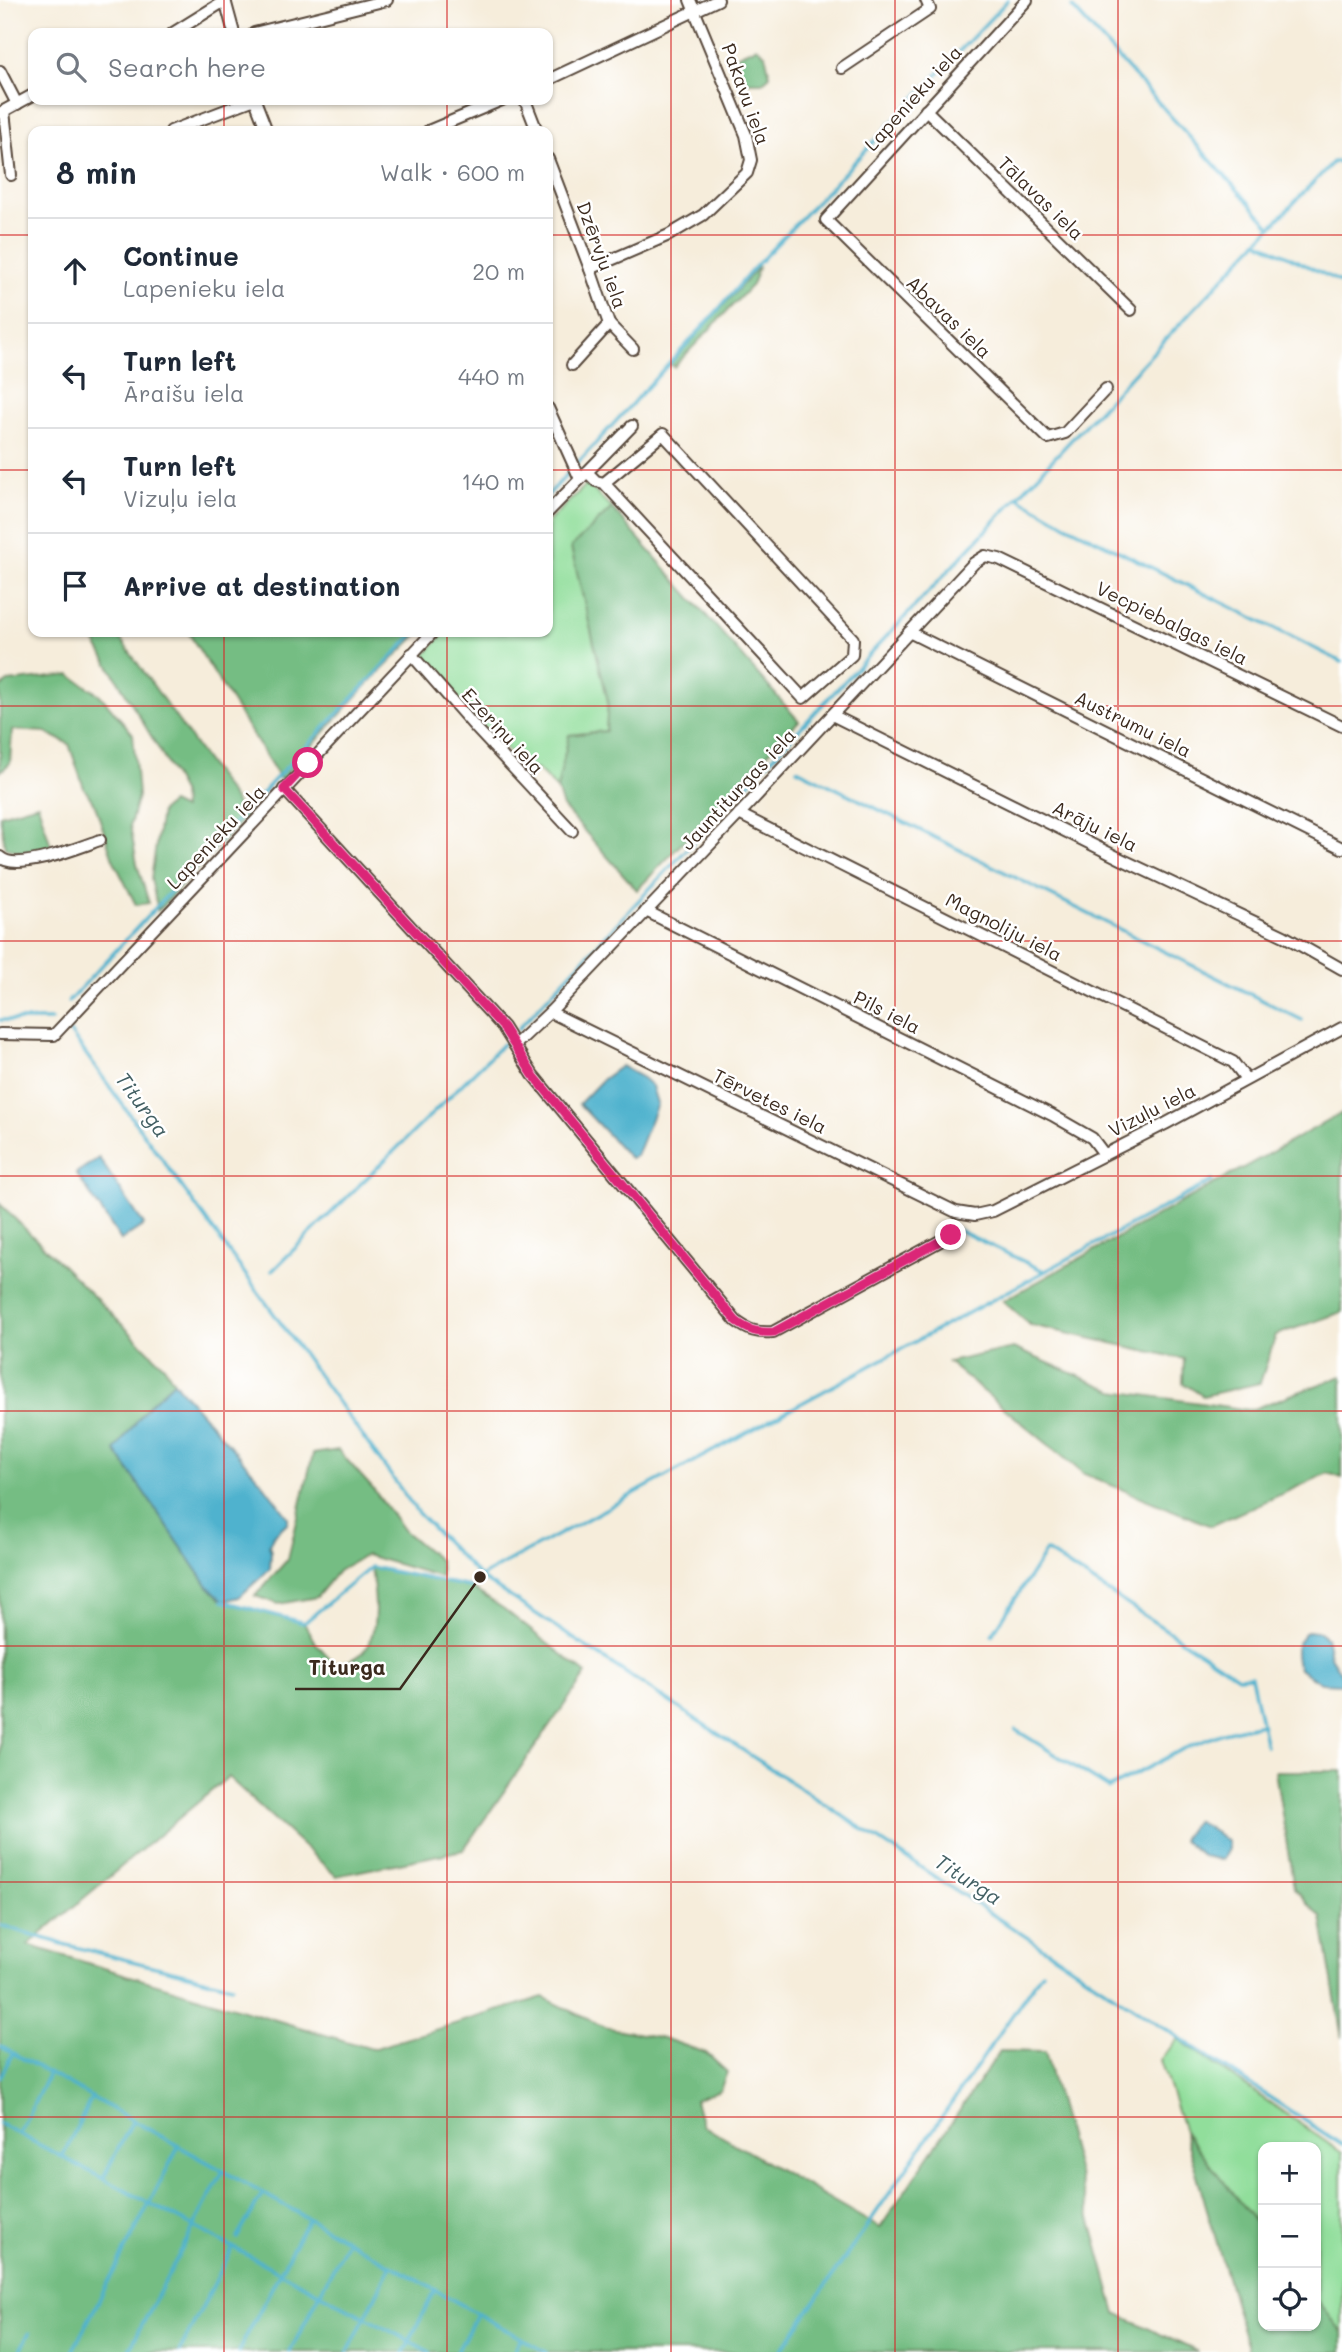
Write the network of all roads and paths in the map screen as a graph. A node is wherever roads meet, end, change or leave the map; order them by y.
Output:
1 (225, 0) edge
2 (387, 0) edge
3 (718, 0) edge
4 (926, 0) edge
5 (1027, 0) edge
6 (692, 5) edge
7 (181, 28) edge
8 (233, 28) edge
9 (274, 28) edge
10 (842, 68) dead end
11 (0, 71) edge
12 (553, 77) edge
13 (28, 98) edge
14 (17, 104) junction
15 (241, 105) edge
16 (256, 105) edge
17 (490, 105) edge
18 (527, 105) edge
19 (926, 110) junction
20 (2, 112) edge
21 (184, 126) edge
22 (265, 126) edge
23 (440, 126) edge
24 (535, 126) edge
25 (553, 172) edge
26 (12, 175) dead end
27 (826, 220) joint
28 (590, 269) junction
29 (1131, 310) dead end
30 (609, 324) junction
31 (633, 349) dead end
32 (572, 365) dead end
33 (1106, 389) dead end
34 (553, 418) edge
35 (632, 426) dead end
36 (583, 476) junction
37 (604, 483) junction
38 (553, 507) edge
39 (985, 556) joint
40 (909, 632) junction
41 (428, 637) edge
42 (411, 654) junction
43 (832, 715) junction
44 (1342, 726) edge
45 (284, 789) junction
46 (739, 814) junction
47 (572, 831) dead end
48 (100, 840) dead end
49 (1342, 848) edge
50 (0, 857) edge
51 (646, 911) junction
52 (1342, 969) edge
53 (550, 1012) junction
54 (1342, 1028) edge
55 (0, 1034) edge
56 (515, 1045) junction
57 (1246, 1079) junction
58 (1104, 1154) junction
59 (975, 1215) joint
60 (951, 1235) dead end

1 - 7 street
1 - 8 street
2 - 9 street
3 - 6 street
4 - 10 street
5 - 19 street, Lapenieku iela
6 - 12 street
6 - 28 street, Pakavu iela
11 - 14 street
13 - 14 street
14 - 20 street
15 - 21 street
16 - 22 street
17 - 23 street
18 - 24 street
19 - 27 street, Lapenieku iela
19 - 29 street, Tālavas iela
20 - 26 street
25 - 28 street, Dzērvju iela
27 - 33 street, Abavas iela
28 - 30 street, Dzērvju iela
30 - 31 street, Dzērvju iela
30 - 32 street, Dzērvju iela
34 - 36 street
35 - 36 street
36 - 37 street
36 - 38 street
37 - 37 street
39 - 40 street, Jauntiturgas iela
39 - 44 street, Vecpiebalgas iela
40 - 43 street, Jauntiturgas iela
40 - 49 street, Austrumu iela
41 - 42 street, Lapenieku iela
42 - 45 street, Lapenieku iela
42 - 47 street, Ezeriņu iela
43 - 46 street, Jauntiturgas iela
43 - 52 street, Arāju iela
45 - 55 street, Lapenieku iela
45 - 56 street
46 - 51 street, Jauntiturgas iela
46 - 57 street, Magnoliju iela
48 - 50 street
51 - 53 street, Jauntiturgas iela
51 - 58 street, Pils iela
53 - 56 street, Jauntiturgas iela
53 - 59 street, Tērvetes iela
54 - 57 street, Vizuļu iela
56 - 60 street
57 - 58 street, Vizuļu iela
58 - 59 street, Vizuļu iela

